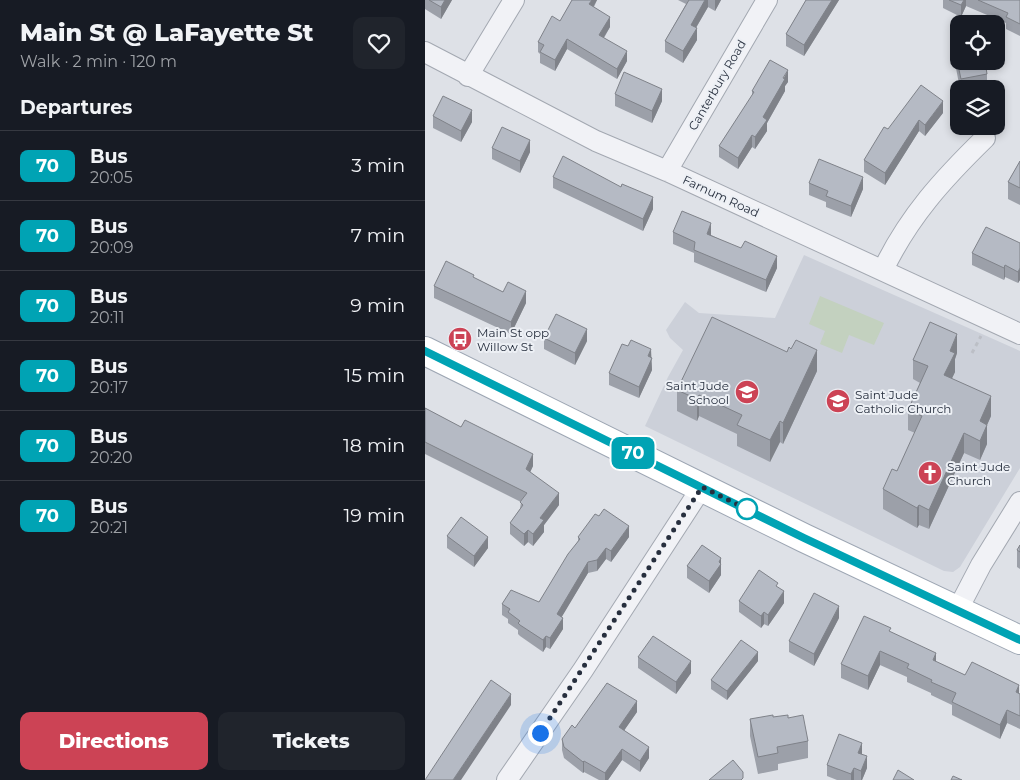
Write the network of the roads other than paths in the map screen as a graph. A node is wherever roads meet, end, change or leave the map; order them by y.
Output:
1 (514, 0) edge
2 (767, 0) edge
3 (425, 52) edge
4 (469, 76) junction
5 (985, 138) dead end
6 (667, 171) junction
7 (883, 270) junction
8 (1020, 334) edge
9 (425, 350) edge
10 (702, 487) junction
11 (1020, 502) edge
12 (957, 611) junction
13 (1020, 640) edge
14 (507, 780) edge

1 - 4 street
2 - 6 street, Canterbury Road
3 - 4 street, Farnum Road
4 - 6 street, Farnum Road
5 - 7 street
6 - 7 street, Farnum Road
7 - 8 street, Farnum Road
9 - 10 main road
10 - 12 main road
10 - 14 street
11 - 12 street
12 - 13 main road

